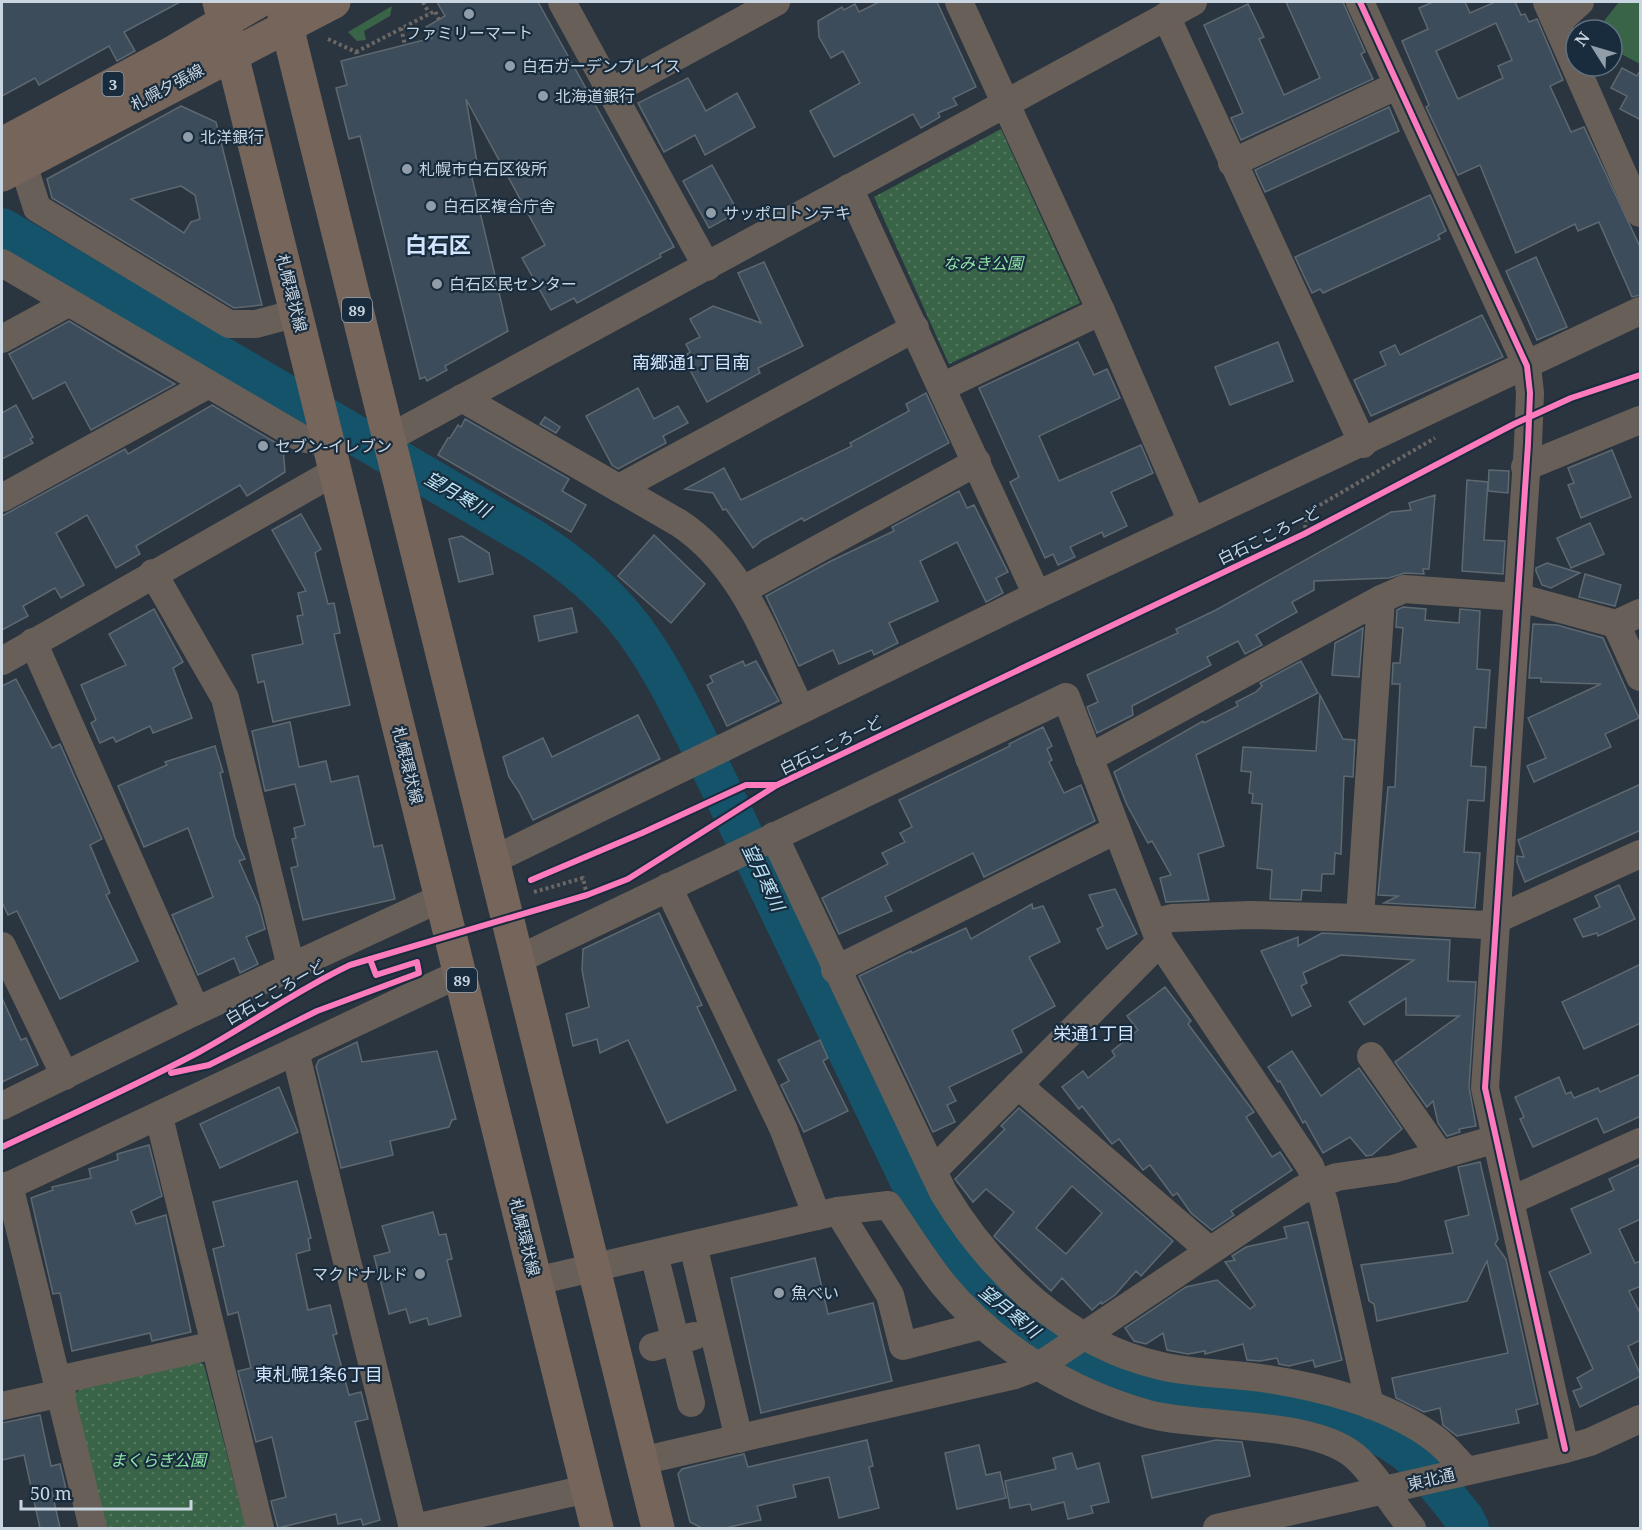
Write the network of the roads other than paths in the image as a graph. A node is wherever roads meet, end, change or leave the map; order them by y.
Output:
1 (258, 2) edge
2 (334, 2) edge
3 (562, 2) edge
4 (776, 2) edge
5 (959, 2) edge
6 (1192, 2) edge
7 (1360, 2) edge
8 (1580, 2) edge
9 (1552, 12) edge
10 (284, 13) edge
11 (1166, 16) junction
12 (225, 25) edge
13 (1398, 85) junction
14 (611, 92) junction
15 (1005, 104) junction
16 (9, 161) edge
17 (1232, 163) junction
18 (849, 188) junction
19 (1641, 213) edge
20 (2, 263) edge
21 (707, 267) junction
22 (68, 303) junction
23 (1101, 311) junction
24 (1641, 311) edge
25 (297, 313) junction
26 (915, 328) junction
27 (2, 339) edge
28 (1529, 380) junction
29 (207, 385) junction
30 (942, 387) junction
31 (462, 398) junction
32 (1641, 420) edge
33 (389, 439) junction
34 (1363, 444) junction
35 (330, 448) junction
36 (1527, 455) junction
37 (976, 462) junction
38 (619, 488) junction
39 (2, 498) edge
40 (1192, 522) junction
41 (153, 573) junction
42 (743, 590) junction
43 (1037, 595) junction
44 (1517, 597) junction
45 (1381, 599) junction
46 (1628, 619) edge
47 (33, 642) junction
48 (3, 657) edge
49 (1641, 677) edge
50 (801, 710) junction
51 (1089, 758) junction
52 (1116, 830) junction
53 (758, 844) junction
54 (1641, 854) edge
55 (493, 860) junction
56 (669, 887) junction
57 (441, 898) junction
58 (1360, 918) junction
59 (1495, 921) junction
60 (1156, 932) junction
61 (2, 946) edge
62 (517, 960) junction
63 (291, 967) junction
64 (835, 970) junction
65 (460, 973) junction
66 (196, 1011) junction
67 (295, 1051) junction
68 (1371, 1056) dead end
69 (65, 1076) junction
70 (1018, 1085) junction
71 (2, 1106) edge
72 (159, 1116) junction
73 (1496, 1138) junction
74 (1641, 1142) edge
75 (1440, 1155) junction
76 (933, 1171) junction
77 (1318, 1184) junction
78 (5, 1187) edge
79 (1510, 1201) junction
80 (833, 1216) junction
81 (1209, 1250) junction
82 (695, 1253) junction
83 (654, 1254) junction
84 (593, 1267) junction
85 (536, 1281) junction
86 (983, 1325) junction
87 (714, 1331) junction
88 (664, 1344) junction
89 (215, 1345) junction
90 (1061, 1350) junction
91 (60, 1386) junction
92 (691, 1403) dead end
93 (1370, 1405) junction
94 (2, 1406) edge
95 (1641, 1419) edge
96 (739, 1439) junction
97 (1565, 1449) junction
98 (641, 1461) junction
99 (1463, 1472) junction
100 (1393, 1488) junction
101 (587, 1489) junction
102 (93, 1528) edge
103 (260, 1528) edge
104 (414, 1528) edge
105 (597, 1528) edge
106 (658, 1528) edge
107 (1217, 1528) edge
108 (1412, 1528) edge

1 - 12 main road, 札幌夕張線 / 3
2 - 10 main road, 札幌夕張線 / 3
3 - 14 street
4 - 14 street
5 - 15 street
6 - 11 street
7 - 13 street
8 - 9 street
9 - 19 street
10 - 12 main road, 札幌夕張線 / 3
10 - 33 main road, 89
11 - 15 street
11 - 17 street
12 - 16 main road, 札幌夕張線 / 3
12 - 25 main road, 札幌環状線 / 89
13 - 17 street
13 - 28 street
14 - 21 street
15 - 18 street
15 - 23 street
16 - 25 street
17 - 34 street
18 - 21 street
18 - 26 street
20 - 22 street
21 - 31 street
22 - 27 street
22 - 29 street
23 - 30 street
23 - 40 street
24 - 28 street
25 - 35 main road, 札幌環状線 / 89
26 - 30 street
26 - 38 street
28 - 34 street
28 - 36 street
29 - 35 street
29 - 39 street
30 - 37 street
31 - 33 street
31 - 38 street
32 - 36 street
33 - 55 main road, 89
34 - 40 street
35 - 41 street
35 - 57 main road, 札幌環状線 / 89
36 - 44 street
37 - 42 street
37 - 43 street
38 - 42 street
40 - 43 street
41 - 47 street
41 - 63 street
42 - 50 street
43 - 50 street
44 - 45 street
44 - 46 street
44 - 59 street
45 - 51 street
45 - 58 street
46 - 49 street
47 - 48 street
47 - 66 street
50 - 55 street
51 - 52 street
51 - 53 street
52 - 60 street
52 - 64 street
53 - 56 street
53 - 64 street
54 - 59 street
55 - 62 main road, 89
56 - 62 street
56 - 80 street
57 - 63 street
57 - 65 main road, 札幌環状線 / 89
58 - 59 street
58 - 60 street
59 - 73 street
60 - 70 street
60 - 77 street
61 - 69 street
62 - 84 main road, 89
63 - 66 street
64 - 76 street
65 - 67 street
65 - 85 main road, 札幌環状線 / 89
66 - 69 street
67 - 72 street
67 - 104 street
68 - 75 street
69 - 71 street
70 - 76 street
70 - 81 street
72 - 78 street
72 - 89 street
73 - 75 street
73 - 79 street
74 - 79 street
75 - 77 street
76 - 90 street
77 - 81 street
77 - 93 street
78 - 91 street
79 - 97 street
80 - 82 street
80 - 86 street
80 - 86 street
81 - 90 street
82 - 83 street
82 - 87 street
83 - 84 street
83 - 88 street
84 - 85 street
84 - 98 main road, 89
85 - 101 main road, 札幌環状線 / 89
86 - 90 street
87 - 88 street
87 - 96 street
88 - 92 street
89 - 91 street
89 - 103 street
90 - 93 street
90 - 96 street
90 - 100 street
91 - 94 street
91 - 102 street
93 - 99 street
95 - 97 street, 東北通
96 - 98 street
97 - 99 street, 東北通
98 - 106 main road, 89
99 - 100 street, 東北通
100 - 107 street, 東北通
100 - 108 street
101 - 104 street
101 - 105 main road, 札幌環状線 / 89

